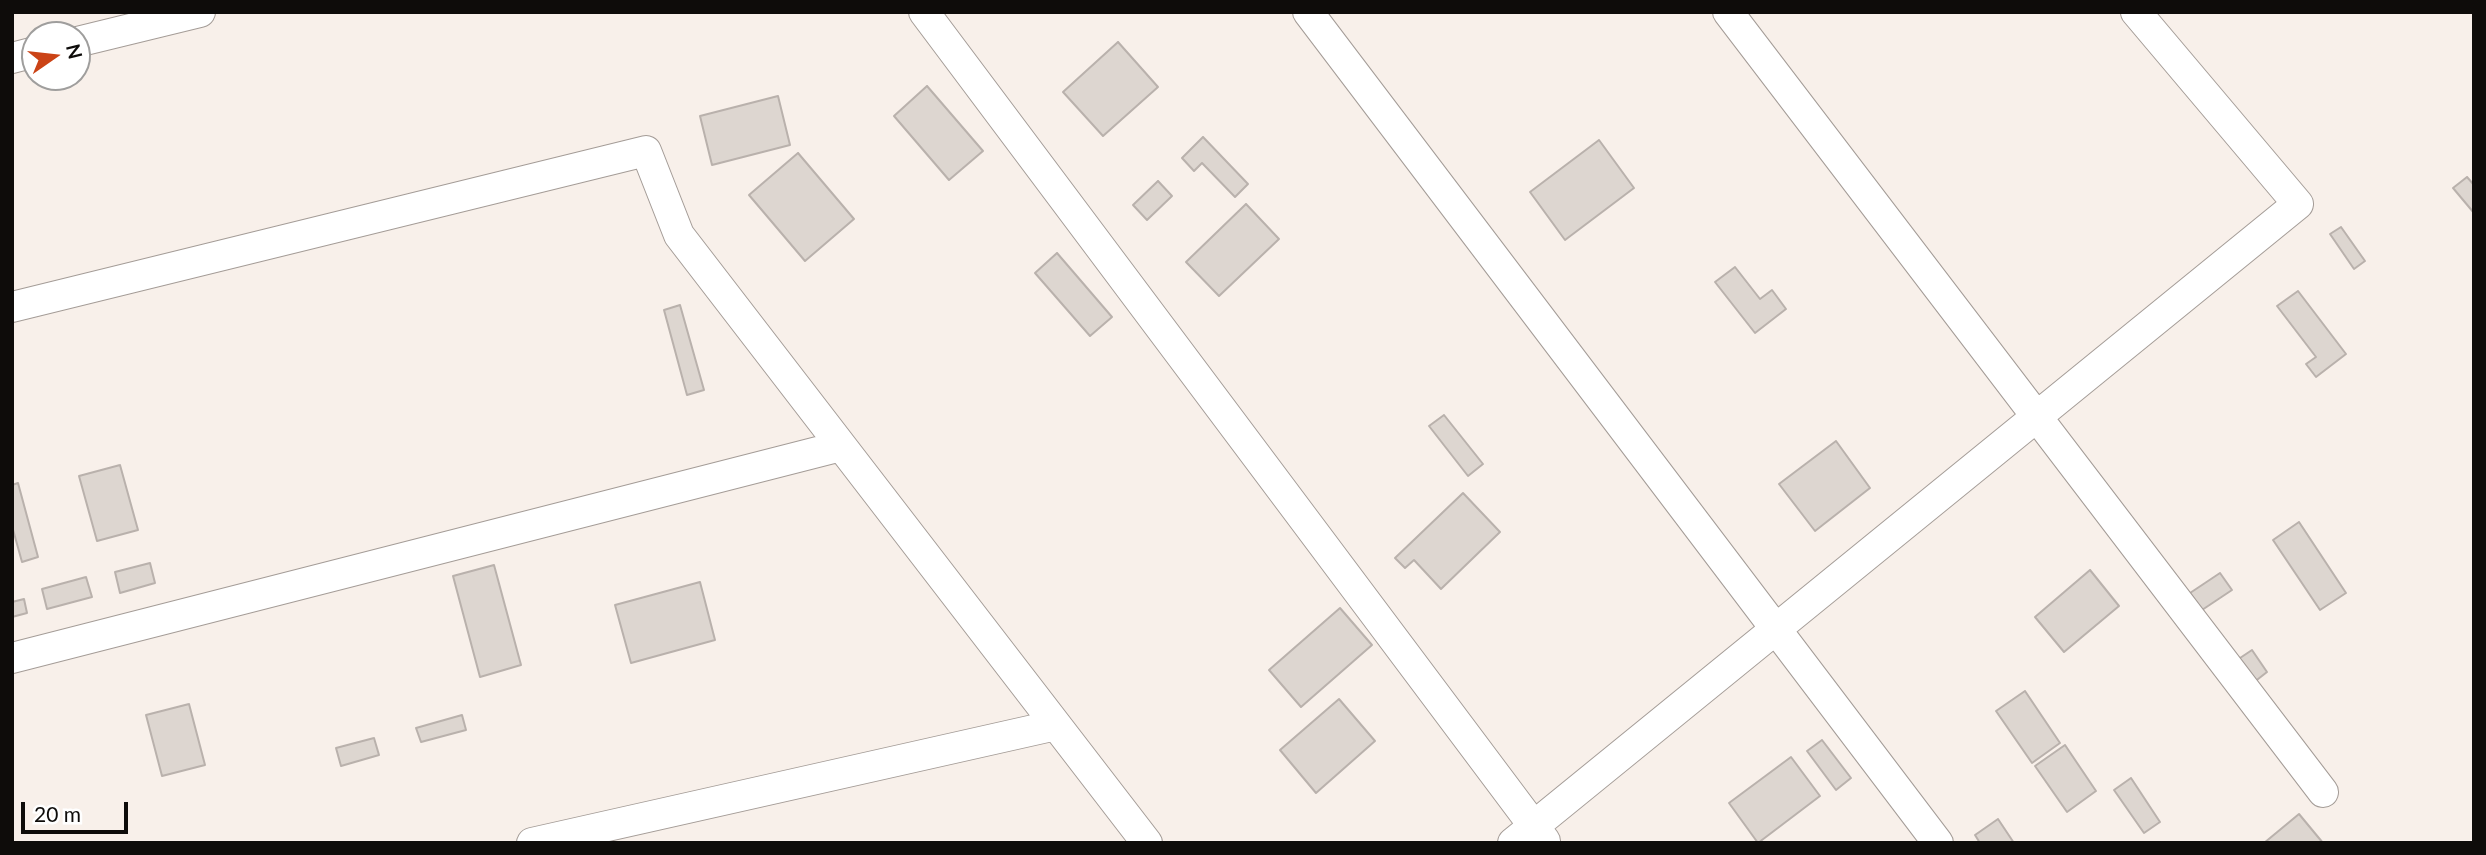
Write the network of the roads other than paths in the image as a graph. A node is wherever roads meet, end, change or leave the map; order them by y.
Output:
1 (200, 12) edge
2 (924, 12) edge
3 (1308, 12) edge
4 (1728, 12) edge
5 (2136, 12) edge
6 (91, 39) edge
7 (12, 307) edge
8 (2037, 416) junction
9 (841, 446) junction
10 (1776, 629) junction
11 (12, 658) edge
12 (1056, 726) junction
13 (2323, 792) dead end
14 (1531, 837) edge
15 (567, 839) edge
16 (532, 843) edge
17 (1147, 843) edge
18 (1938, 843) edge

1 - 6 street
2 - 14 street
3 - 10 street
4 - 8 street
5 - 8 street
7 - 9 street
8 - 10 street
8 - 13 street
9 - 11 street
9 - 12 street
10 - 14 street
10 - 18 street
12 - 15 street
12 - 17 street
15 - 16 street

